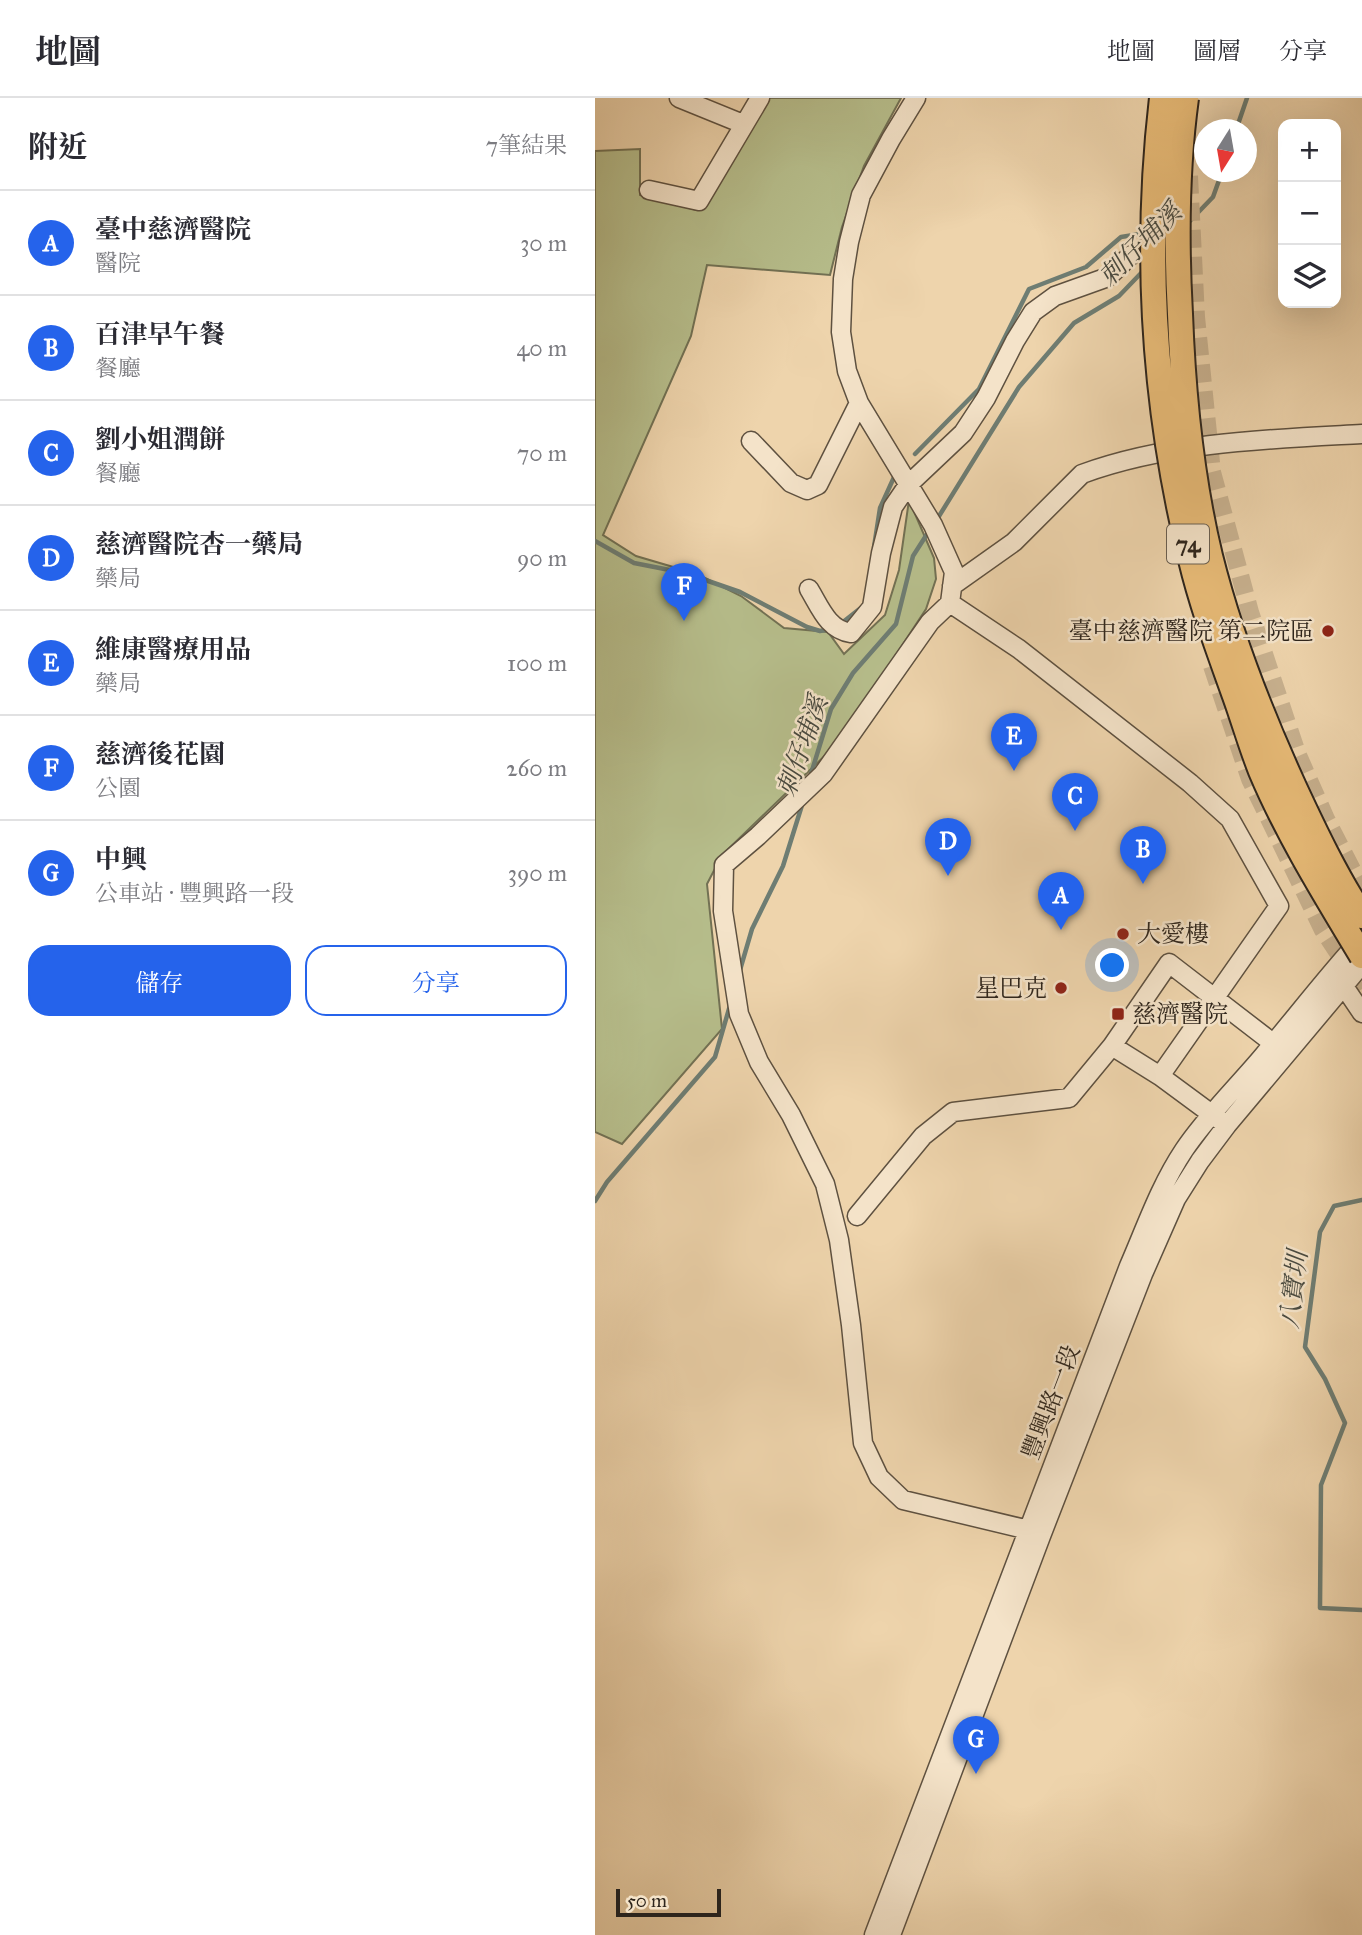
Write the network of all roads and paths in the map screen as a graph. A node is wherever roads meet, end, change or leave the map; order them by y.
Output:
1 (679, 98) edge
2 (760, 98) edge
3 (916, 98) edge
4 (1151, 98) edge
5 (1162, 98) edge
6 (1186, 98) edge
7 (1198, 98) edge
8 (743, 124) junction
9 (1188, 159) tunnel mouth
10 (649, 190) dead end
11 (1142, 219) dead end
12 (1131, 254) dead end
13 (859, 403) junction
14 (1362, 434) edge
15 (751, 441) dead end
16 (908, 485) junction
17 (809, 589) dead end
18 (951, 594) junction
19 (1362, 916) edge
20 (1362, 938) edge
21 (1362, 956) edge
22 (1362, 964) edge
23 (1332, 971) junction
24 (1344, 985) junction
25 (1215, 999) junction
26 (1362, 1013) edge
27 (1112, 1046) junction
28 (1280, 1049) junction
29 (1160, 1076) junction
30 (1220, 1120) junction
31 (857, 1216) dead end
32 (1035, 1533) junction
33 (874, 1935) edge
34 (891, 1935) edge

1 - 8 street
2 - 8 street
3 - 13 street
4 - 11 street
5 - 21 highway, 74, bridge
6 - 19 highway, 74, bridge
7 - 9 street
8 - 10 street
12 - 16 street
13 - 15 street
13 - 16 street
14 - 18 street
16 - 17 street
16 - 18 street
18 - 25 street
18 - 32 street
20 - 23 street, 豐興路一段
22 - 24 street, 豐興路一段
23 - 24 street
23 - 28 street, 豐興路一段
24 - 26 street
24 - 28 street, 豐興路一段
25 - 27 street
25 - 28 street
25 - 29 street
27 - 29 street
27 - 31 street
28 - 30 street, 豐興路一段
29 - 30 street
30 - 32 street, 豐興路一段
32 - 33 street, 豐興路一段
32 - 34 street, 豐興路一段

